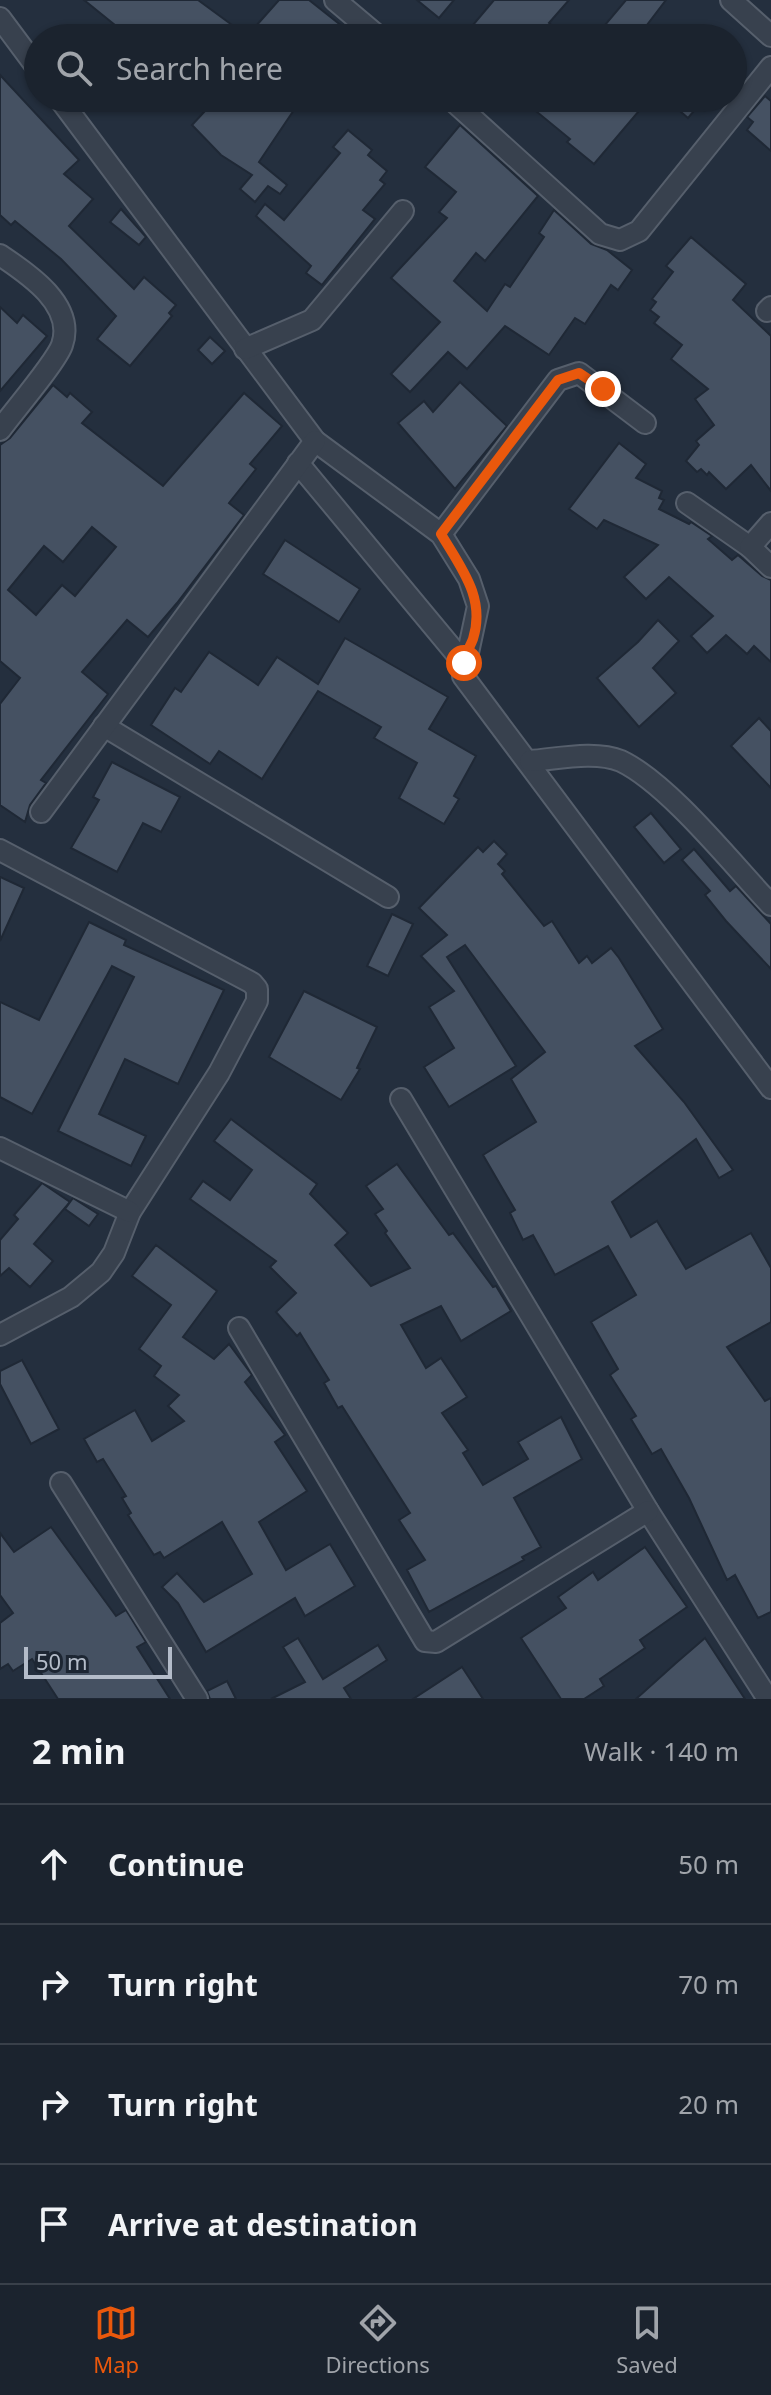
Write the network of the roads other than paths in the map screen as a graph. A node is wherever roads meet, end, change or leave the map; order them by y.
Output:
1 (335, 0) edge
2 (731, 0) edge
3 (0, 18) edge
4 (363, 24) edge
5 (771, 36) edge
6 (24, 50) edge
7 (771, 67) edge
8 (747, 97) edge
9 (69, 112) edge
10 (465, 112) edge
11 (735, 112) edge
12 (403, 211) dead end
13 (0, 255) edge
14 (245, 349) junction
15 (645, 423) dead end
16 (0, 430) edge
17 (315, 441) junction
18 (298, 463) junction
19 (687, 503) dead end
20 (771, 523) edge
21 (441, 534) junction
22 (750, 547) junction
23 (771, 567) edge
24 (464, 663) junction
25 (104, 726) junction
26 (530, 761) junction
27 (41, 812) dead end
28 (0, 850) edge
29 (388, 897) dead end
30 (771, 905) edge
31 (771, 1088) edge
32 (401, 1099) dead end
33 (0, 1148) edge
34 (130, 1212) junction
35 (239, 1328) dead end
36 (0, 1335) edge
37 (61, 1483) dead end
38 (648, 1511) junction
39 (197, 1699) edge
40 (768, 1699) edge

1 - 4 street
2 - 5 street
3 - 6 street
7 - 8 street
9 - 14 street
10 - 11 street
12 - 14 street
13 - 16 street
14 - 17 street
15 - 21 street
17 - 18 street
17 - 21 street
18 - 24 street
18 - 25 street
19 - 22 street
20 - 22 street
21 - 24 street
22 - 23 street
24 - 26 street
25 - 27 street
25 - 29 street
26 - 30 street
26 - 31 street
28 - 34 street
32 - 38 street
33 - 34 street
34 - 36 street
35 - 38 street
37 - 39 street
38 - 40 street

